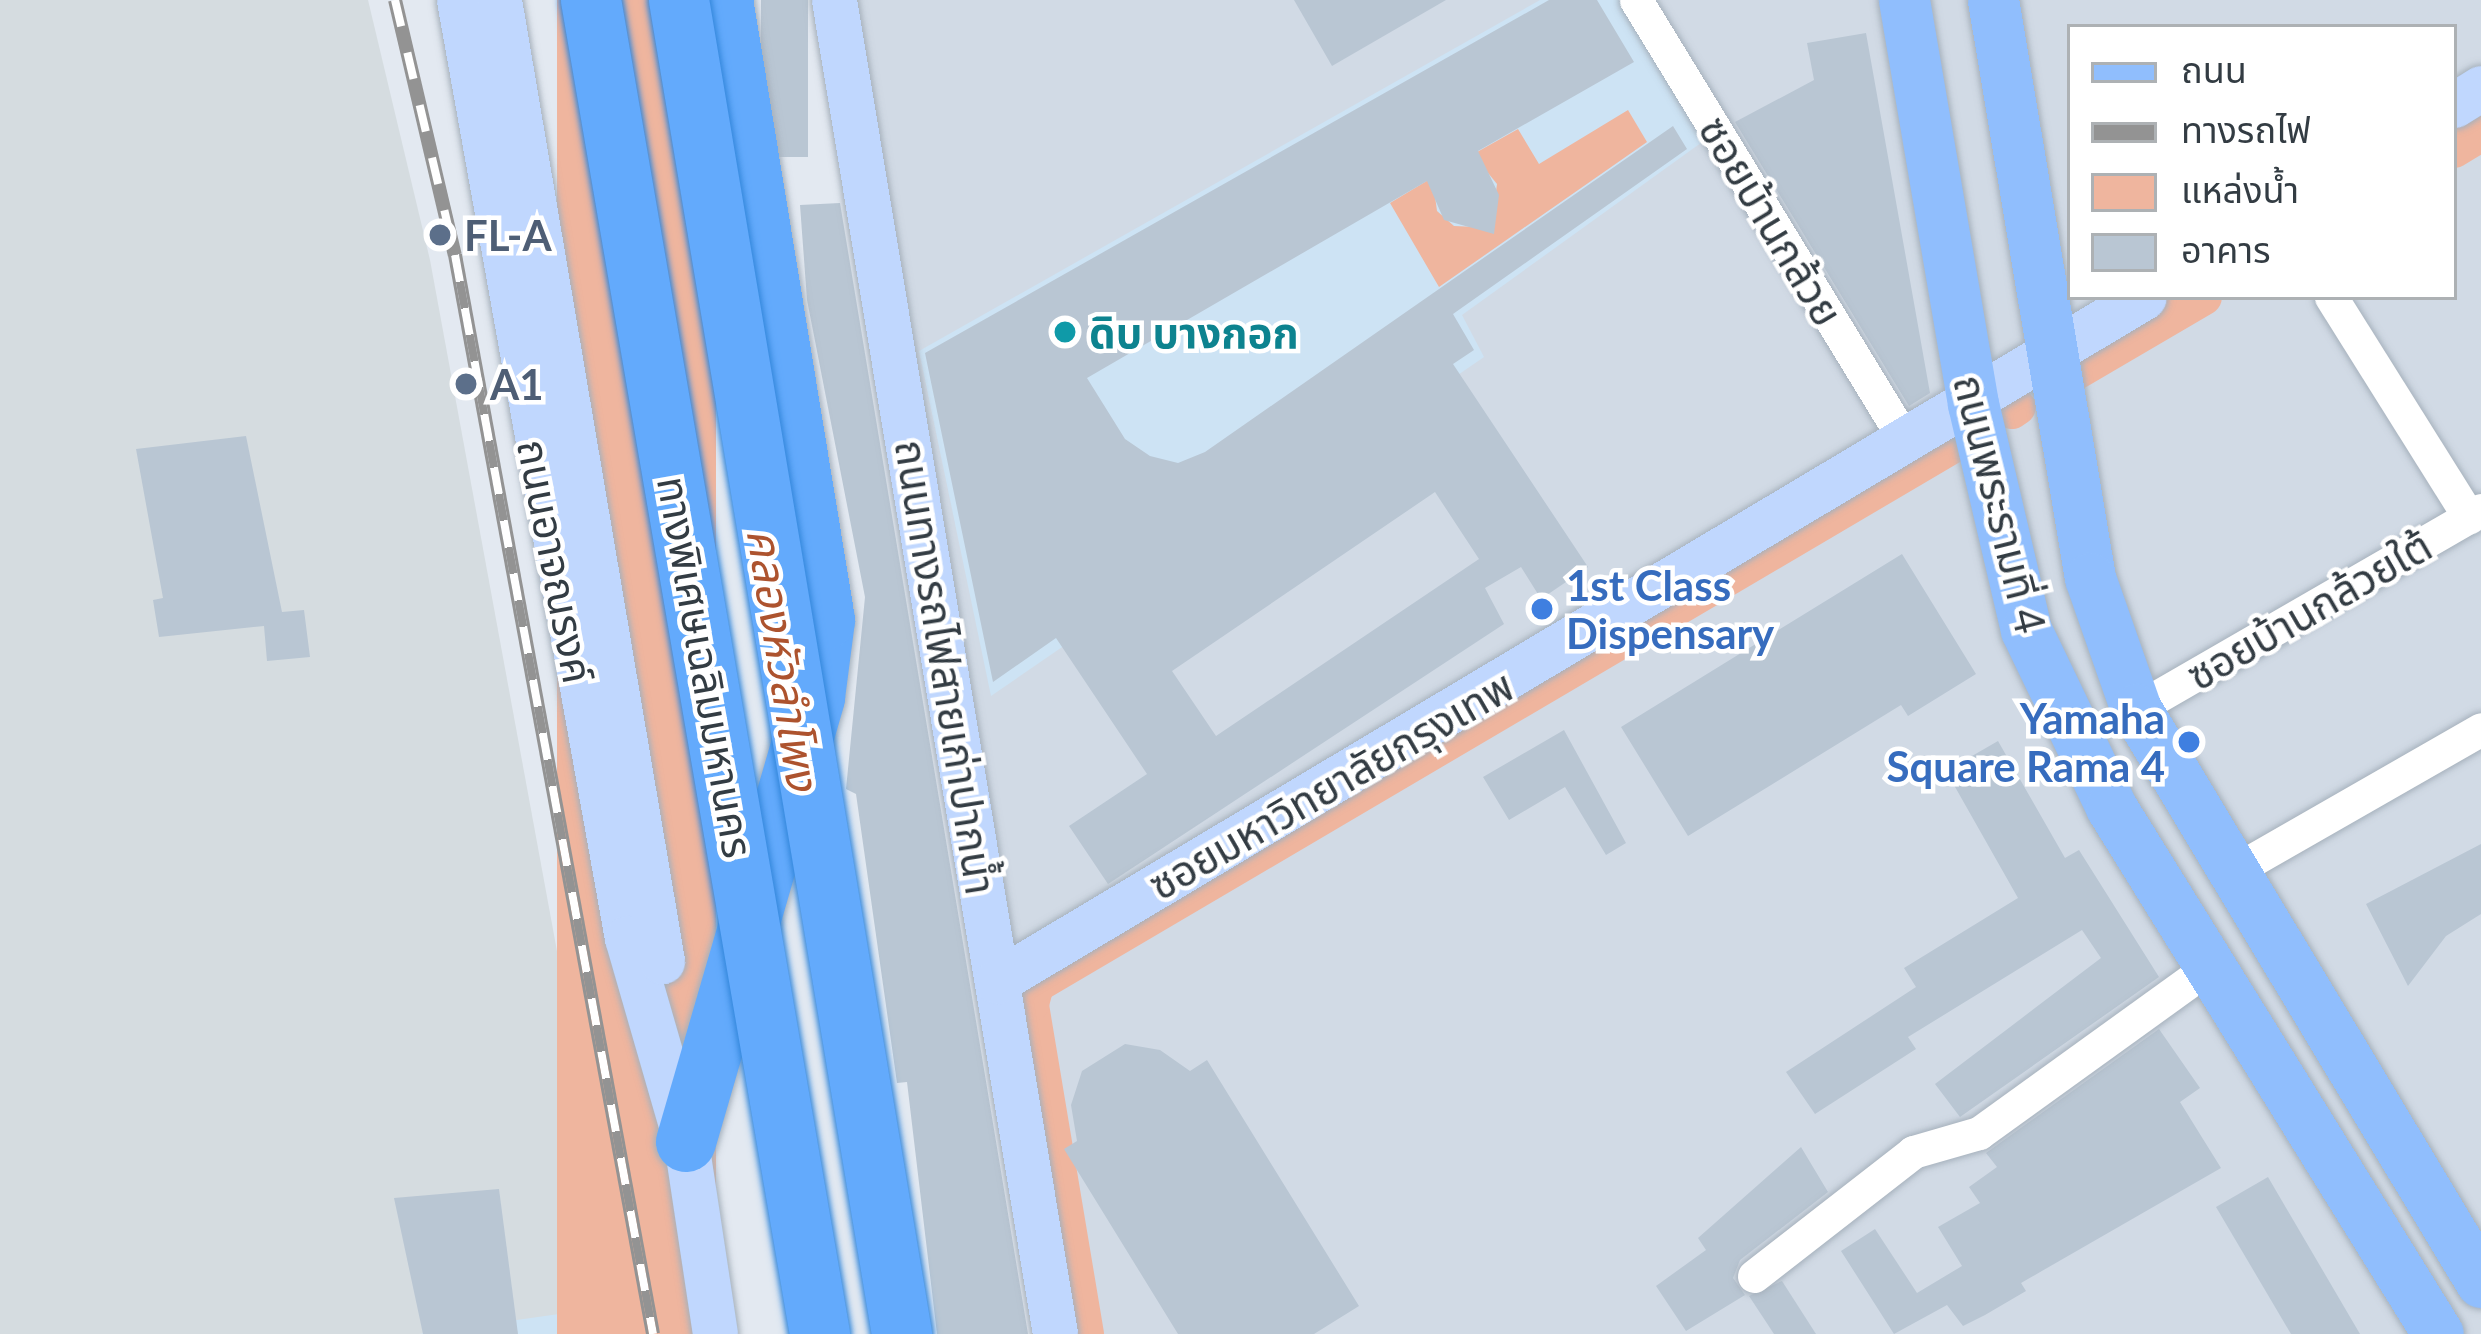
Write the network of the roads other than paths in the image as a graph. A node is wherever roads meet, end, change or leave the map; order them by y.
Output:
1 (459, 0) edge
2 (499, 0) edge
3 (592, 0) edge
4 (679, 0) edge
5 (723, 0) edge
6 (834, 0) edge
7 (1636, 0) edge
8 (1904, 0) edge
9 (1993, 0) edge
10 (2139, 300) edge
11 (2333, 300) edge
12 (2050, 356) junction
13 (1972, 404) junction
14 (1906, 442) junction
15 (2475, 513) edge
16 (2136, 709) junction
17 (2481, 729) edge
18 (2230, 873) junction
19 (2208, 968) junction
20 (998, 981) junction
21 (682, 1129) junction
22 (1754, 1276) dead end
23 (2481, 1282) edge
24 (715, 1334) edge
25 (820, 1334) edge
26 (902, 1334) edge
27 (1054, 1334) edge
28 (2438, 1334) edge

1 - 21 street, ถนนอาจณรงค์
2 - 21 street, ถนนอาจณรงค์
3 - 25 highway, ทางพิเศษเฉลิมมหานคร, bridge
4 - 26 highway, ทางพิเศษเฉลิมมหานคร, bridge
5 - 21 highway
6 - 20 street, ถนนทางรถไฟสายเก่าปากน้ำ
7 - 14 street, ซอยบ้านกล้วย
8 - 13 main road, ถนนพระรามที่ 4
9 - 12 main road, ถนนพระรามที่ 4
10 - 12 street, ซอยมหาวิทยาลัยกรุงเทพ
11 - 15 street
12 - 13 street, ซอยมหาวิทยาลัยกรุงเทพ
12 - 16 main road, ถนนพระรามที่ 4
13 - 14 street, ซอยมหาวิทยาลัยกรุงเทพ
13 - 19 main road, ถนนพระรามที่ 4
14 - 20 street, ซอยมหาวิทยาลัยกรุงเทพ
15 - 16 street, ซอยบ้านกล้วยใต้
16 - 18 main road, ถนนพระรามที่ 4
17 - 18 street
18 - 23 main road, ถนนพระรามที่ 4
19 - 22 street
19 - 28 main road, ถนนพระรามที่ 4
20 - 27 street, ถนนทางรถไฟสายเก่าปากน้ำ
21 - 24 street, ถนนอาจณรงค์

